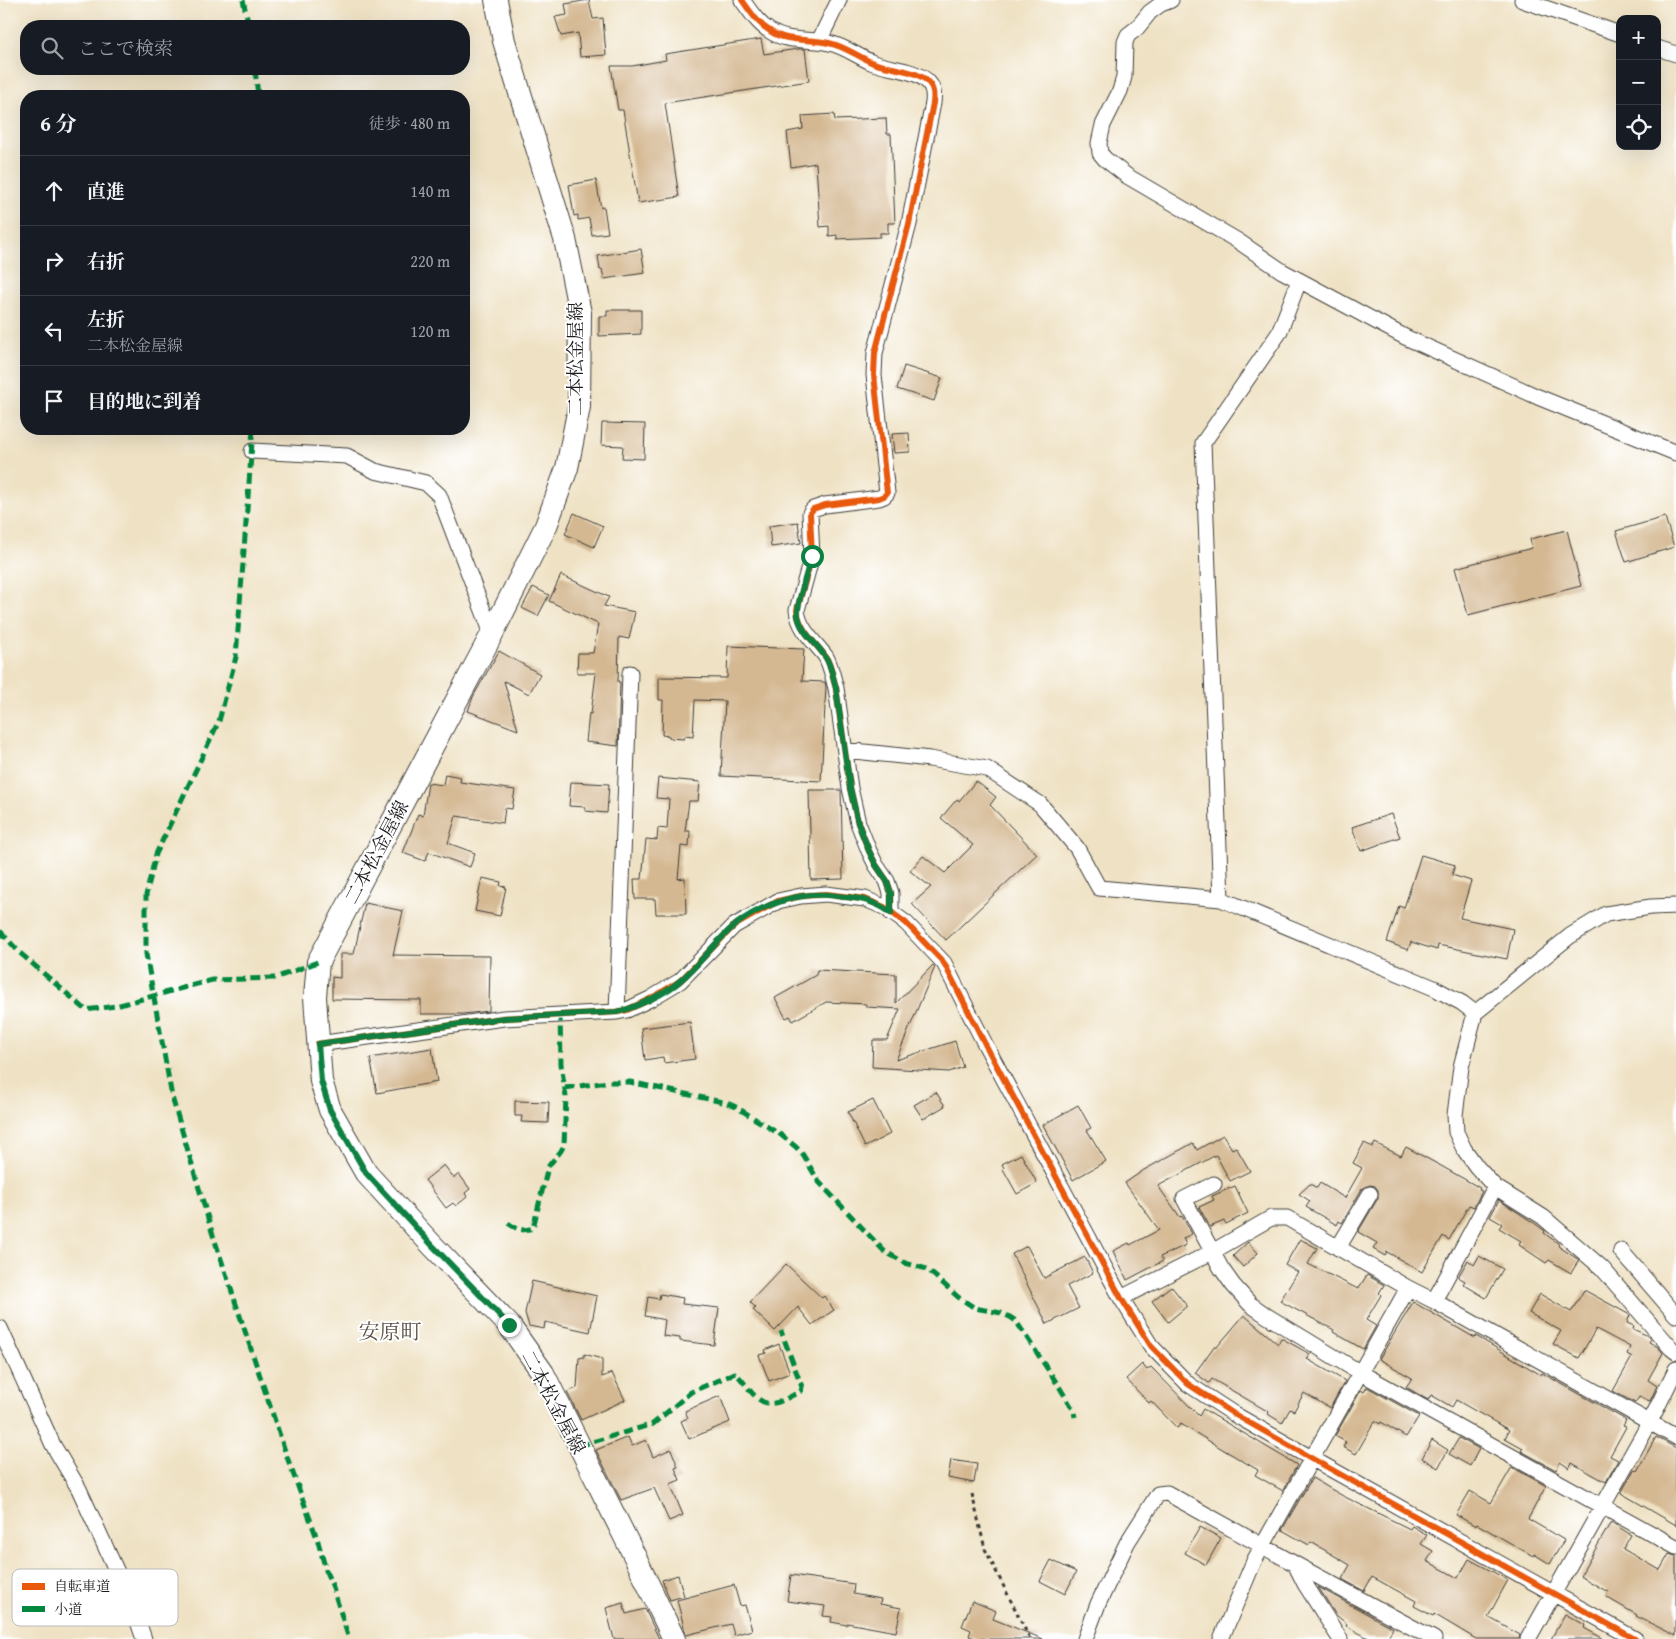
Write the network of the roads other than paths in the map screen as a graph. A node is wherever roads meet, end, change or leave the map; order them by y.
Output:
1 (496, 0) edge
2 (742, 0) edge
3 (839, 0) edge
4 (1171, 0) edge
5 (1522, 0) edge
6 (1616, 33) edge
7 (819, 41) junction
8 (1661, 49) edge
9 (1676, 54) edge
10 (1299, 281) junction
11 (252, 451) dead end
12 (1676, 453) edge
13 (492, 634) junction
14 (630, 673) dead end
15 (845, 750) junction
16 (1221, 899) junction
17 (1676, 906) edge
18 (891, 913) junction
19 (617, 1012) junction
20 (1475, 1013) junction
21 (318, 1044) junction
22 (1214, 1184) dead end
23 (1495, 1187) junction
24 (1370, 1194) dead end
25 (1338, 1248) junction
26 (1621, 1250) dead end
27 (1212, 1252) junction
28 (1408, 1288) junction
29 (1121, 1298) junction
30 (1434, 1301) junction
31 (1676, 1315) edge
32 (0, 1328) edge
33 (1676, 1352) edge
34 (1676, 1369) edge
35 (1359, 1372) junction
36 (1650, 1422) junction
37 (1676, 1437) edge
38 (1311, 1458) junction
39 (1602, 1506) junction
40 (1264, 1546) junction
41 (1676, 1548) edge
42 (1295, 1564) junction
43 (115, 1569) edge
44 (1553, 1593) junction
45 (139, 1626) edge
46 (1225, 1637) edge
47 (144, 1639) edge
48 (674, 1639) edge
49 (1085, 1639) edge
50 (1340, 1639) edge
51 (1434, 1639) edge
52 (1528, 1639) edge
53 (1635, 1639) edge

1 - 13 main road, 二本松金屋線
2 - 7 street
3 - 7 street
4 - 10 street
5 - 6 street
7 - 15 street
8 - 9 street
10 - 12 street
10 - 16 street
11 - 13 street
13 - 21 main road, 二本松金屋線
14 - 19 street
15 - 16 street
15 - 18 street
16 - 20 street
17 - 20 street
18 - 19 street
18 - 29 street
19 - 21 street
20 - 23 street
21 - 48 main road, 二本松金屋線
22 - 27 street
23 - 30 street
23 - 33 street
24 - 25 street
25 - 27 street
25 - 28 street
26 - 31 street
27 - 29 street
27 - 35 street
28 - 30 street
28 - 35 street
29 - 38 street
30 - 36 street
32 - 43 street
34 - 36 street
35 - 38 street
35 - 39 street
36 - 37 street
36 - 39 street
38 - 40 street
38 - 44 street
39 - 41 street
39 - 44 street
40 - 42 street
40 - 46 street
40 - 49 street
42 - 50 street
42 - 51 street
44 - 52 street
44 - 53 street
45 - 47 street

